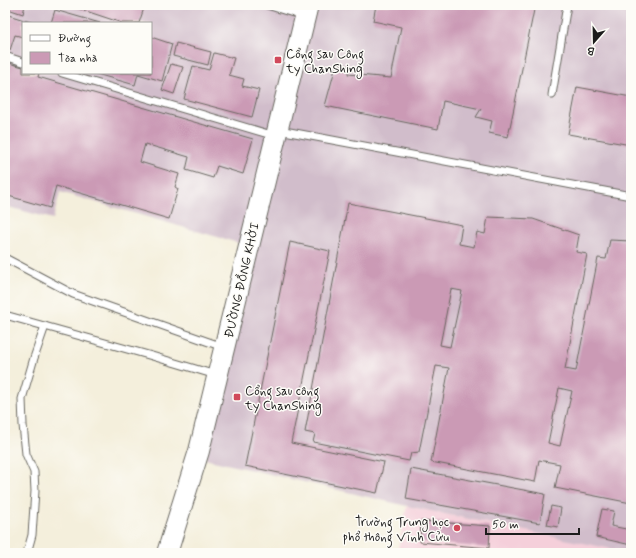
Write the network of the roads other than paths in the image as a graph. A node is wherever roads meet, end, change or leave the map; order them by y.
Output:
1 (267, 5) edge
2 (567, 5) edge
3 (307, 11) edge
4 (5, 56) edge
5 (22, 62) edge
6 (66, 74) edge
7 (552, 95) dead end
8 (276, 133) junction
9 (631, 196) edge
10 (5, 258) edge
11 (5, 315) edge
12 (45, 326) junction
13 (225, 347) junction
14 (218, 376) junction
15 (27, 553) edge
16 (166, 553) edge

1 - 3 lane
2 - 7 lane
3 - 8 main road, ĐƯỜNG ĐỒNG KHỞI
4 - 5 lane
6 - 8 lane
8 - 9 lane
8 - 13 main road, ĐƯỜNG ĐỒNG KHỞI
10 - 13 lane
11 - 12 lane
12 - 14 lane
12 - 15 lane
13 - 14 main road, ĐƯỜNG ĐỒNG KHỞI
14 - 16 main road, ĐƯỜNG ĐỒNG KHỞI

